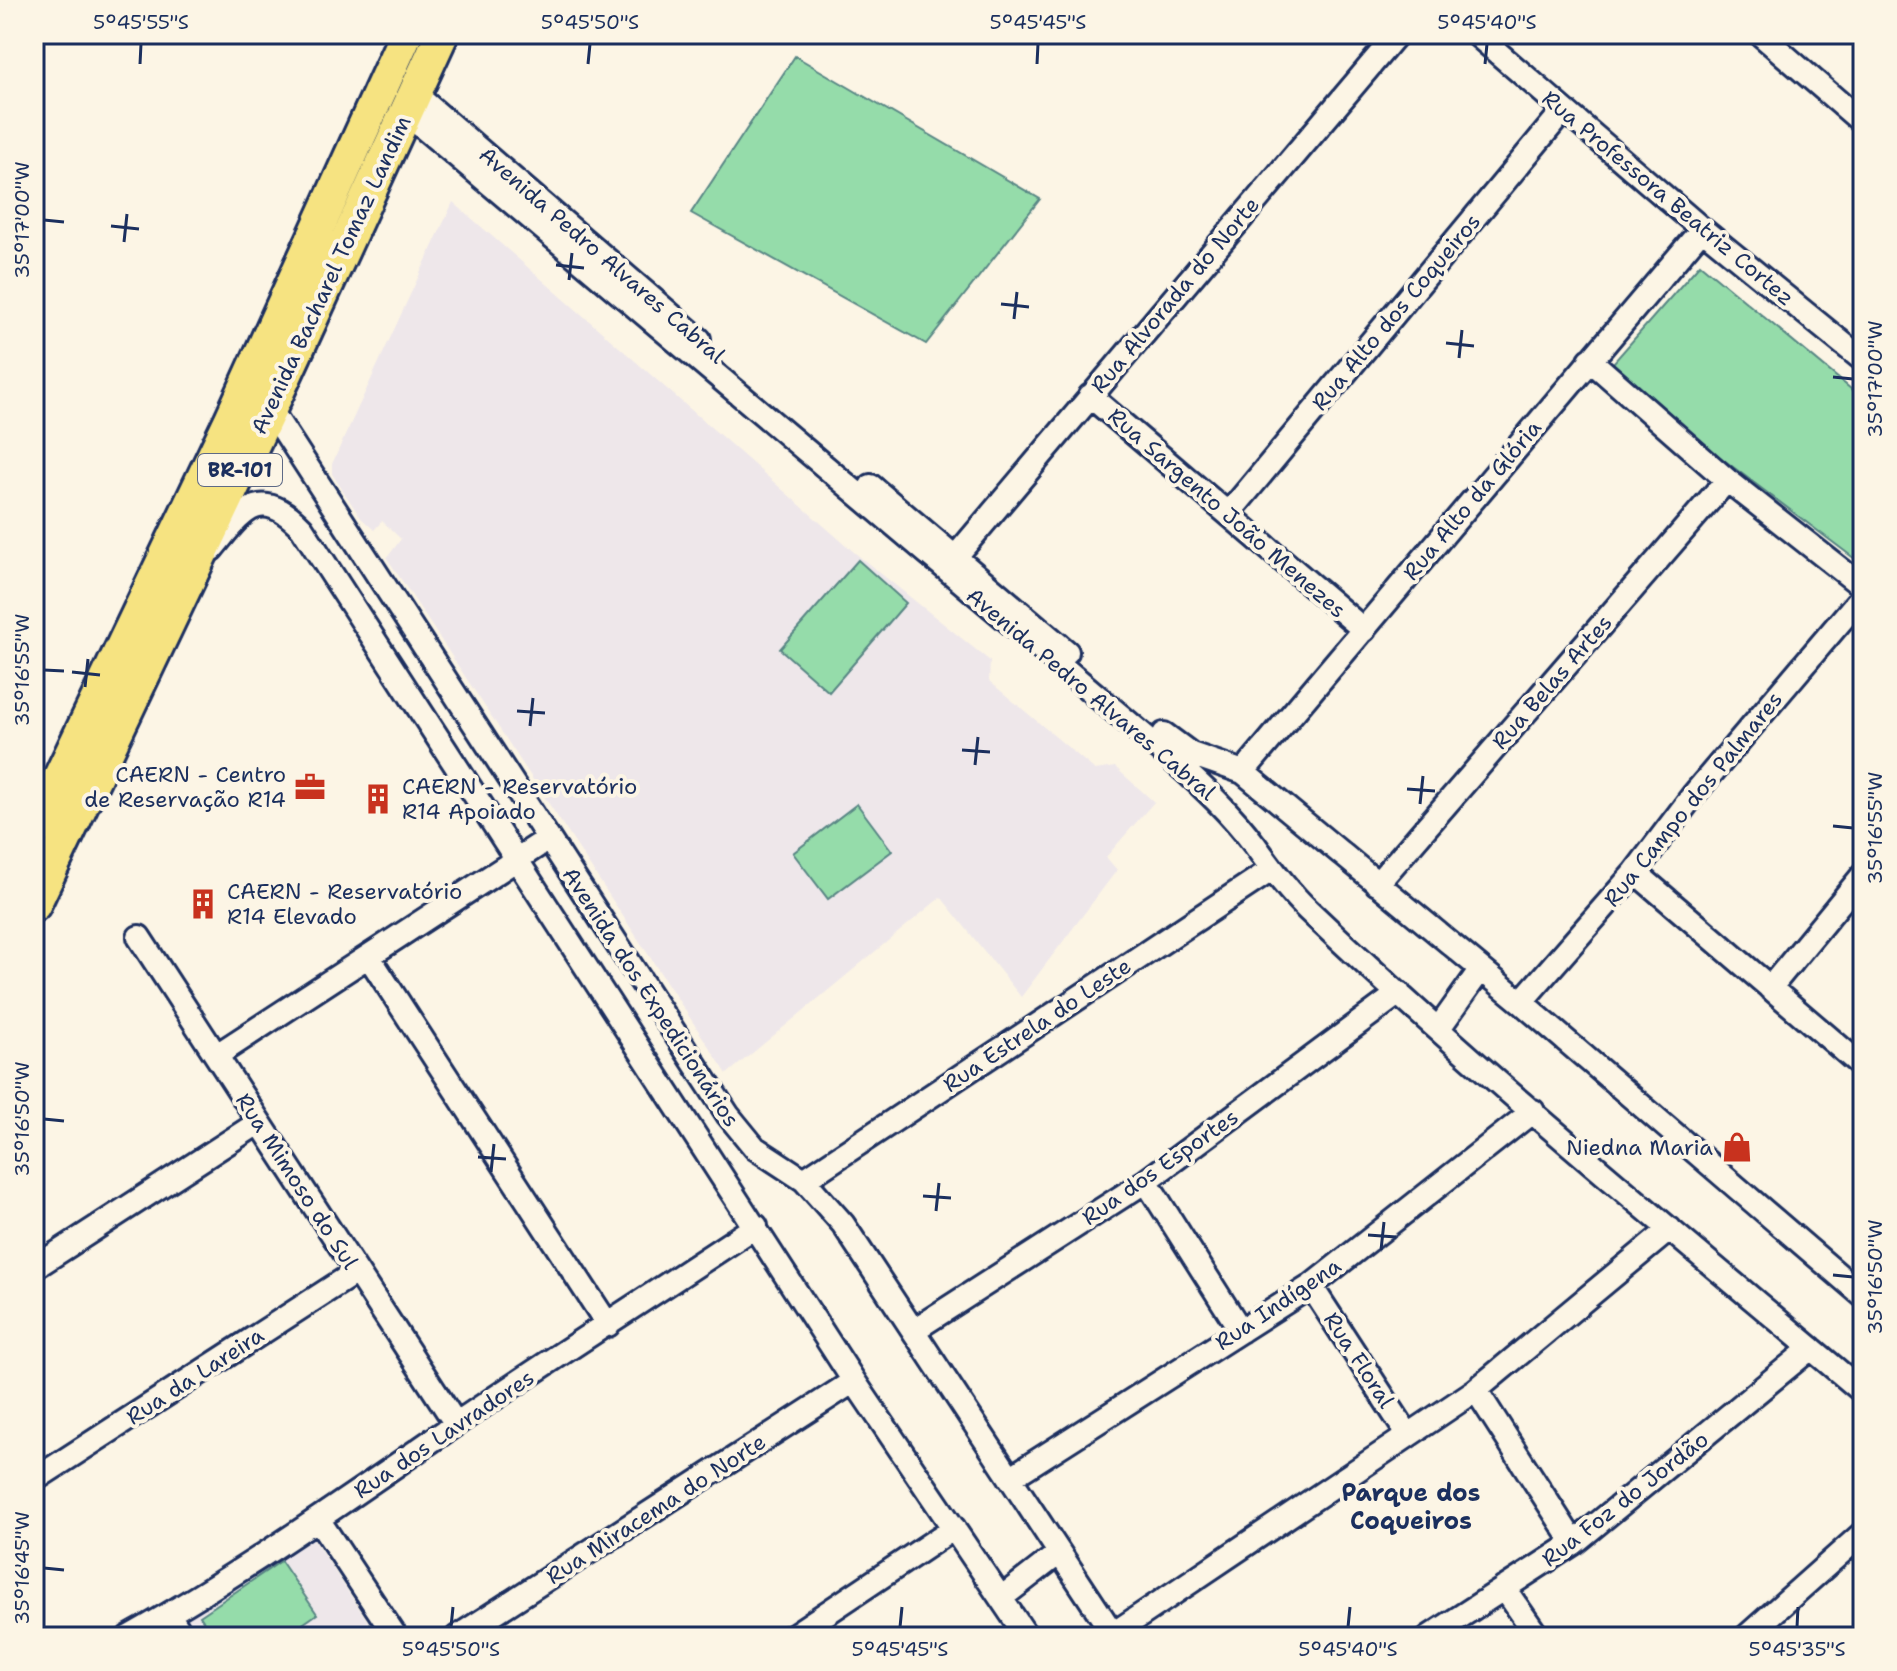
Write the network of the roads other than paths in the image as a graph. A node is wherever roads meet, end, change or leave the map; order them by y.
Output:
1 (406, 34) edge
2 (442, 34) edge
3 (1374, 34) edge
4 (1397, 34) edge
5 (1476, 34) edge
6 (1760, 34) edge
7 (1363, 72) junction
8 (410, 104) junction
9 (1563, 111) junction
10 (1863, 123) edge
11 (1702, 229) junction
12 (1590, 360) junction
13 (1863, 360) edge
14 (1090, 396) junction
15 (270, 409) junction
16 (1727, 480) junction
17 (1229, 513) junction
18 (950, 563) junction
19 (188, 578) junction
20 (1863, 587) edge
21 (1863, 595) edge
22 (408, 623) junction
23 (1364, 630) junction
24 (377, 644) junction
25 (1243, 772) junction
26 (34, 831) edge
27 (548, 839) junction
28 (518, 858) junction
29 (1271, 870) junction
30 (1635, 872) junction
31 (1863, 875) edge
32 (1377, 884) junction
33 (34, 905) edge
34 (139, 937) dead end
35 (369, 957) junction
36 (1481, 969) junction
37 (1770, 988) junction
38 (1399, 993) junction
39 (1521, 1002) junction
40 (1439, 1028) junction
41 (217, 1055) junction
42 (1863, 1067) edge
43 (1533, 1111) junction
44 (258, 1123) junction
45 (804, 1180) junction
46 (1146, 1181) junction
47 (756, 1226) junction
48 (1670, 1229) junction
49 (34, 1268) edge
50 (356, 1272) junction
51 (1311, 1286) junction
52 (1863, 1296) edge
53 (608, 1325) junction
54 (914, 1330) junction
55 (1241, 1331) junction
56 (1811, 1348) junction
57 (854, 1381) junction
58 (1476, 1390) junction
59 (1863, 1392) edge
60 (456, 1424) junction
61 (1408, 1435) junction
62 (1010, 1478) junction
63 (34, 1480) edge
64 (318, 1519) junction
65 (954, 1528) junction
66 (1863, 1533) edge
67 (1574, 1543) junction
68 (1059, 1553) junction
69 (1504, 1588) junction
70 (1001, 1598) junction
71 (169, 1615) junction
72 (804, 1634) edge
73 (1114, 1636) edge
74 (129, 1637) edge
75 (183, 1637) edge
76 (396, 1637) edge
77 (457, 1637) edge
78 (1027, 1637) edge
79 (1429, 1637) edge
80 (1538, 1637) edge
81 (1746, 1637) edge

1 - 26 highway, Avenida Bacharel Tomaz Landim / BR-101
2 - 8 highway, Avenida Bacharel Tomaz Landim / BR-101
3 - 7 street
4 - 7 street, Rua Alvorada do Norte
5 - 9 street, Rua Professora Beatriz Cortez
6 - 10 street
7 - 14 street, Rua Alvorada do Norte
8 - 15 highway, Avenida Bacharel Tomaz Landim / BR-101
8 - 18 street, Avenida Pedro Alvares Cabral
9 - 11 street, Rua Professora Beatriz Cortez
9 - 17 street, Rua Alto dos Coqueiros
11 - 12 street, Rua Alto da Glória
11 - 13 street, Rua Professora Beatriz Cortez
12 - 16 street
12 - 23 street, Rua Alto da Glória
14 - 17 street, Rua Sargento João Menezes
14 - 18 street, Rua Alvorada do Norte
15 - 19 highway, Avenida Bacharel Tomaz Landim / BR-101
15 - 22 street, Avenida dos Expedicionários
16 - 20 street
16 - 32 street, Rua Belas Artes
17 - 23 street, Rua Sargento João Menezes
18 - 25 street, Avenida Pedro Alvares Cabral
18 - 29 street, Avenida Pedro Alvares Cabral
19 - 24 street, Avenida dos Expedicionários
19 - 33 highway, Avenida Bacharel Tomaz Landim / BR-101
21 - 30 street, Rua Campo dos Palmares
22 - 24 street
22 - 27 street, Avenida dos Expedicionários
23 - 25 street, Rua Alto da Glória
24 - 28 street, Avenida dos Expedicionários
25 - 32 street, Avenida Pedro Alvares Cabral
27 - 28 street
27 - 45 street, Avenida dos Expedicionários
28 - 35 street
28 - 47 street, Avenida dos Expedicionários
29 - 38 street, Avenida Pedro Alvares Cabral
29 - 45 street, Rua Estrela do Leste
30 - 37 street
30 - 39 street, Rua Campo dos Palmares
31 - 37 street
32 - 36 street, Avenida Pedro Alvares Cabral
34 - 41 street, Rua Mimoso do Sul
35 - 41 street
35 - 53 street
36 - 39 street, Avenida Pedro Alvares Cabral
36 - 40 street
37 - 42 street
38 - 40 street, Avenida Pedro Alvares Cabral
38 - 46 street, Rua dos Esportes
39 - 52 street, Avenida Pedro Alvares Cabral
40 - 43 street, Avenida Pedro Alvares Cabral
41 - 44 street, Rua Mimoso do Sul
43 - 48 street, Avenida Pedro Alvares Cabral
43 - 51 street, Rua Indígena
44 - 49 street
44 - 50 street, Rua Mimoso do Sul
45 - 54 street, Avenida dos Expedicionários
46 - 54 street, Rua dos Esportes
46 - 55 street
47 - 53 street, Rua dos Lavradores
47 - 57 street, Avenida dos Expedicionários
48 - 56 street, Avenida Pedro Alvares Cabral
48 - 58 street
50 - 60 street, Rua Mimoso do Sul
50 - 63 street, Rua da Lareira
51 - 55 street, Rua Indígena
51 - 61 street, Rua Floral
53 - 60 street, Rua dos Lavradores
54 - 62 street, Avenida dos Expedicionários
55 - 62 street, Rua Indígena
56 - 59 street, Avenida Pedro Alvares Cabral
56 - 67 street, Rua Foz do Jordão
57 - 65 street, Avenida dos Expedicionários
57 - 77 street, Rua Miracema do Norte
58 - 61 street
58 - 67 street
60 - 64 street, Rua dos Lavradores
61 - 73 street
62 - 68 street, Avenida dos Expedicionários
64 - 71 street, Rua dos Lavradores
64 - 76 street
65 - 70 street, Avenida dos Expedicionários
65 - 72 street
66 - 81 street
67 - 69 street, Rua Foz do Jordão
68 - 70 street
68 - 73 street, Avenida dos Expedicionários
69 - 79 street, Rua Foz do Jordão
69 - 80 street
70 - 78 street, Avenida dos Expedicionários
71 - 74 street, Rua dos Lavradores
71 - 75 street

